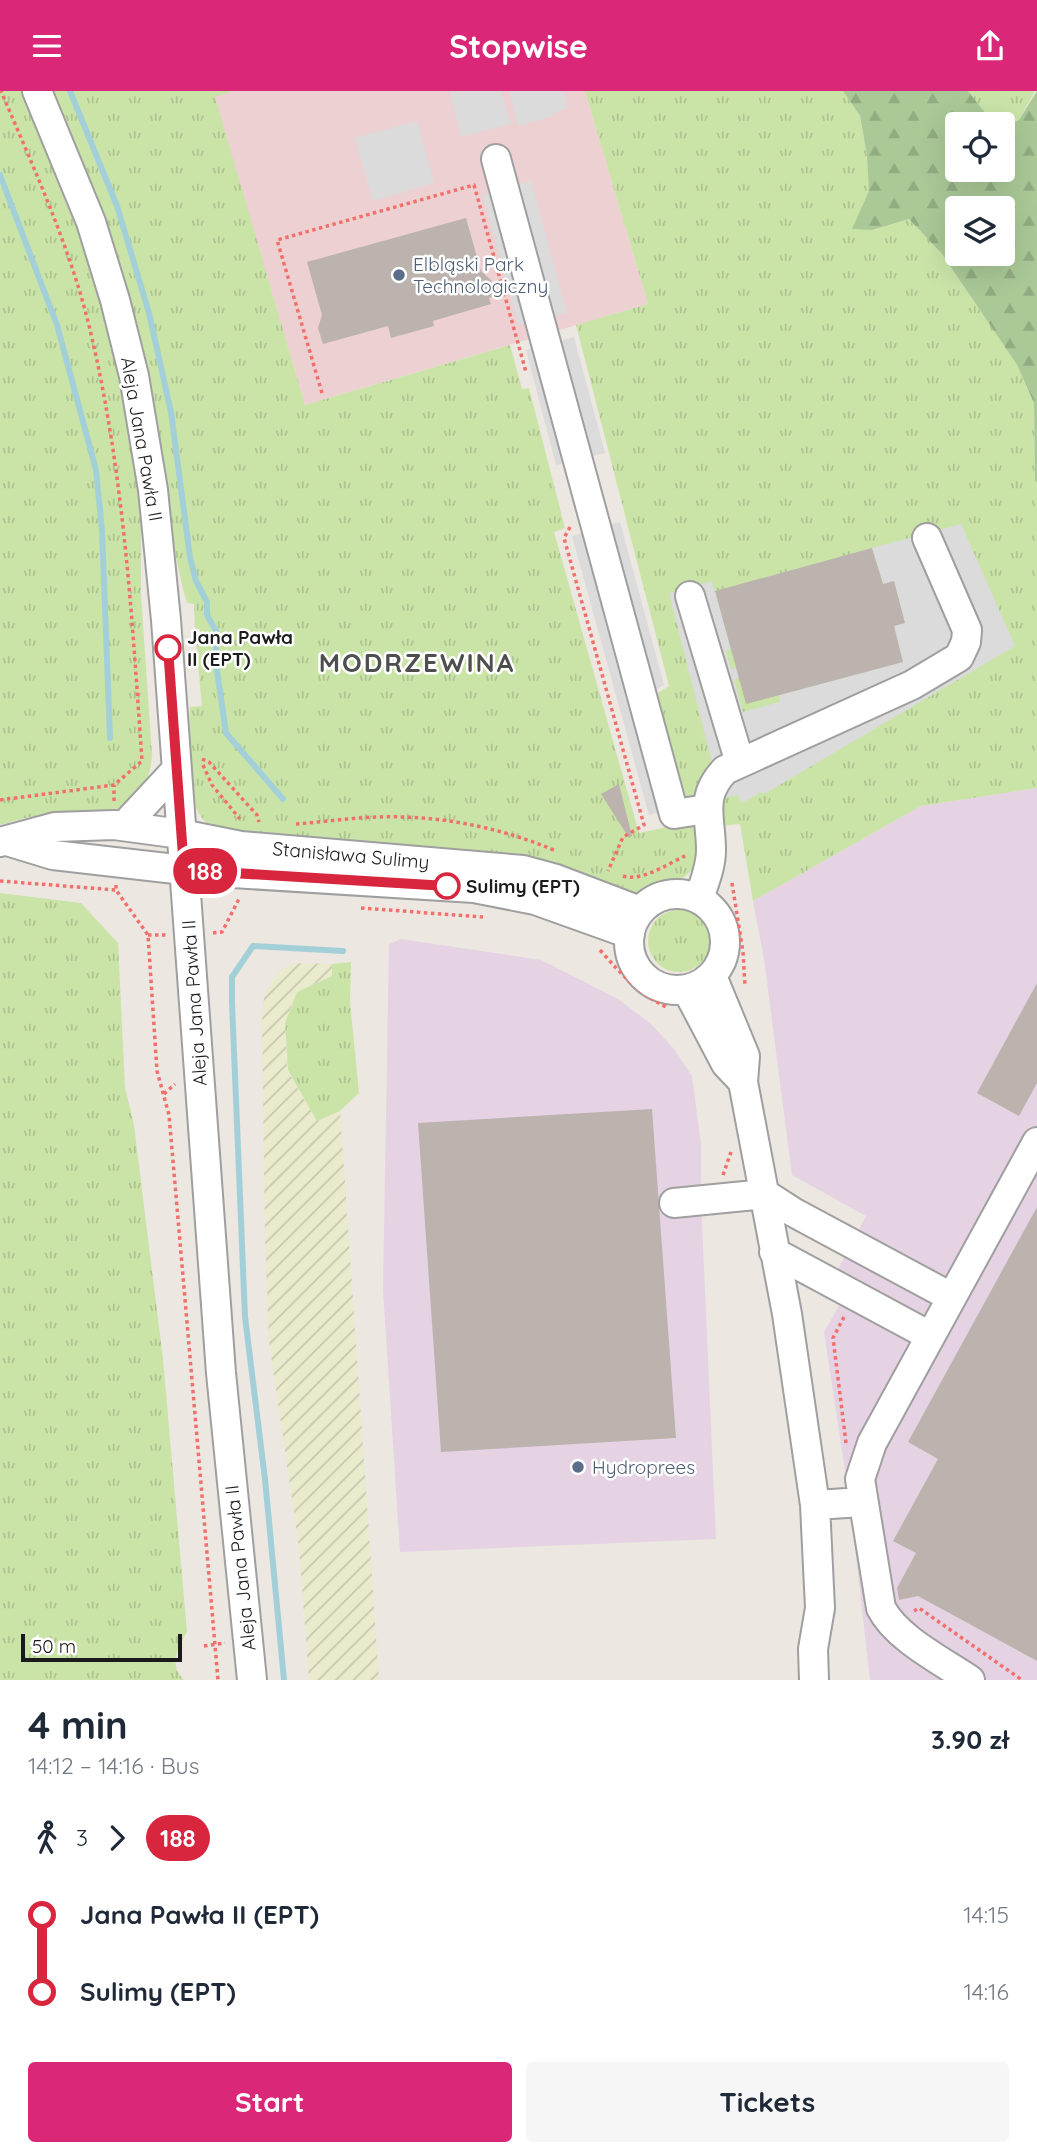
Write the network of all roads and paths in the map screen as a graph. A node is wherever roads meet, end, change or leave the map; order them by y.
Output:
1 (1, 91) edge
2 (37, 91) edge
3 (495, 159) dead end
4 (528, 375) dead end
5 (322, 393) dead end
6 (571, 525) dead end
7 (927, 538) dead end
8 (690, 596) dead end
9 (188, 764) junction
10 (740, 764) junction
11 (0, 800) edge
12 (708, 809) junction
13 (287, 825) dead end
14 (124, 826) junction
15 (245, 826) dead end
16 (253, 827) dead end
17 (181, 834) junction
18 (4, 842) edge
19 (565, 856) dead end
20 (184, 870) junction
21 (608, 871) dead end
22 (0, 881) edge
23 (699, 899) junction
24 (352, 907) dead end
25 (484, 917) dead end
26 (635, 923) junction
27 (599, 948) dead end
28 (712, 976) junction
29 (678, 999) junction
30 (743, 1082) junction
31 (1037, 1142) edge
32 (734, 1146) dead end
33 (765, 1193) junction
34 (722, 1198) junction
35 (674, 1203) dead end
36 (774, 1252) junction
37 (951, 1297) junction
38 (930, 1336) junction
39 (840, 1447) dead end
40 (866, 1457) junction
41 (862, 1494) junction
42 (814, 1499) junction
43 (906, 1616) dead end
44 (218, 1680) edge
45 (252, 1680) edge
46 (814, 1680) edge
47 (970, 1680) edge
48 (1021, 1680) edge

1 - 11 path
2 - 9 street, Aleja Jana Pawła II
3 - 12 street
4 - 5 path
6 - 21 path
7 - 10 street
8 - 10 street
9 - 14 street
9 - 15 path
9 - 16 path
9 - 17 street, Aleja Jana Pawła II
10 - 12 street
12 - 23 street
13 - 19 path
14 - 17 street, Stanisława Sulimy
14 - 18 street, Stanisława Sulimy
17 - 20 street, Aleja Jana Pawła II
17 - 26 street, Stanisława Sulimy
18 - 20 street, Stanisława Sulimy
20 - 26 street, Stanisława Sulimy
20 - 45 street, Aleja Jana Pawła II
22 - 44 path
23 - 26 street
23 - 28 street
24 - 25 path
26 - 29 street
27 - 29 path
28 - 29 street
28 - 30 street
29 - 30 street
30 - 33 street
31 - 37 street
32 - 34 path
33 - 34 street
33 - 36 street
33 - 37 street
34 - 35 street
36 - 38 street
36 - 42 street
37 - 38 street
38 - 40 street
39 - 40 path
40 - 41 street
41 - 42 street
41 - 47 street
42 - 46 street
43 - 48 path

